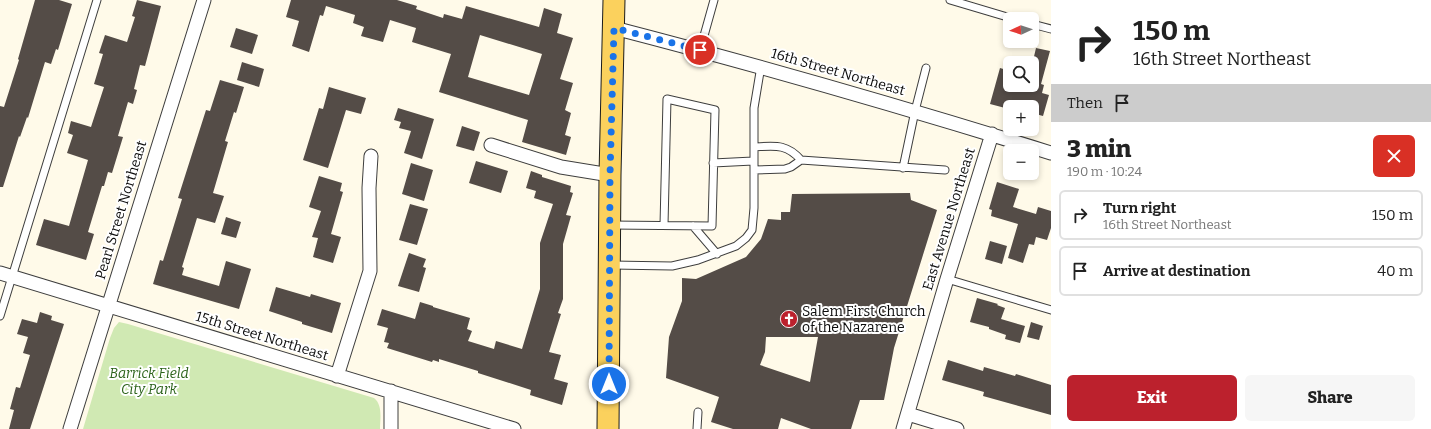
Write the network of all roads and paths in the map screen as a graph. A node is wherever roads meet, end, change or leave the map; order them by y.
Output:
1 (98, 0) edge
2 (204, 0) edge
3 (614, 0) edge
4 (714, 0) edge
5 (950, 0) edge
6 (1003, 16) edge
7 (1039, 26) edge
8 (614, 28) junction
9 (1051, 29) edge
10 (700, 50) junction
11 (761, 66) junction
12 (926, 68) dead end
13 (915, 111) junction
14 (992, 134) junction
15 (491, 145) dead end
16 (754, 147) junction
17 (1051, 153) edge
18 (371, 156) dead end
19 (801, 160) junction
20 (754, 161) junction
21 (713, 163) junction
22 (903, 168) junction
23 (754, 170) junction
24 (945, 170) dead end
25 (610, 175) junction
26 (610, 225) junction
27 (664, 226) junction
28 (693, 226) junction
29 (716, 254) junction
30 (609, 265) junction
31 (6, 275) edge
32 (947, 279) junction
33 (108, 306) junction
34 (1051, 310) edge
35 (0, 316) edge
36 (337, 376) junction
37 (391, 392) junction
38 (698, 412) dead end
39 (908, 414) junction
40 (70, 429) edge
41 (391, 429) edge
42 (514, 429) edge
43 (608, 429) edge
44 (697, 429) edge
45 (903, 429) edge
46 (957, 429) edge

1 - 31 lane
2 - 33 street, Pearl Street Northeast
3 - 8 main road
4 - 10 lane
5 - 6 lane
7 - 9 lane
8 - 10 street, 16th Street Northeast
8 - 25 main road
10 - 11 street, 16th Street Northeast
11 - 13 street, 16th Street Northeast
11 - 16 lane
12 - 13 lane
13 - 14 street, 16th Street Northeast
13 - 22 lane
14 - 17 street, 16th Street Northeast
14 - 32 street, East Avenue Northeast
15 - 25 street
16 - 19 lane
16 - 20 lane
18 - 36 street
19 - 22 lane
19 - 23 lane
20 - 21 lane
20 - 23 lane
21 - 27 lane
21 - 28 lane
22 - 24 lane
23 - 29 lane
25 - 26 main road
26 - 27 lane
26 - 30 main road
27 - 28 lane
28 - 29 lane
29 - 30 lane
30 - 43 main road
31 - 33 street, 15th Street Northeast
31 - 35 lane
32 - 34 lane
32 - 39 street, East Avenue Northeast
33 - 36 street, 15th Street Northeast
33 - 40 street, Pearl Street Northeast
36 - 37 street, 15th Street Northeast
37 - 41 street
37 - 42 street, 15th Street Northeast
38 - 44 lane
39 - 45 street, East Avenue Northeast
39 - 46 street

